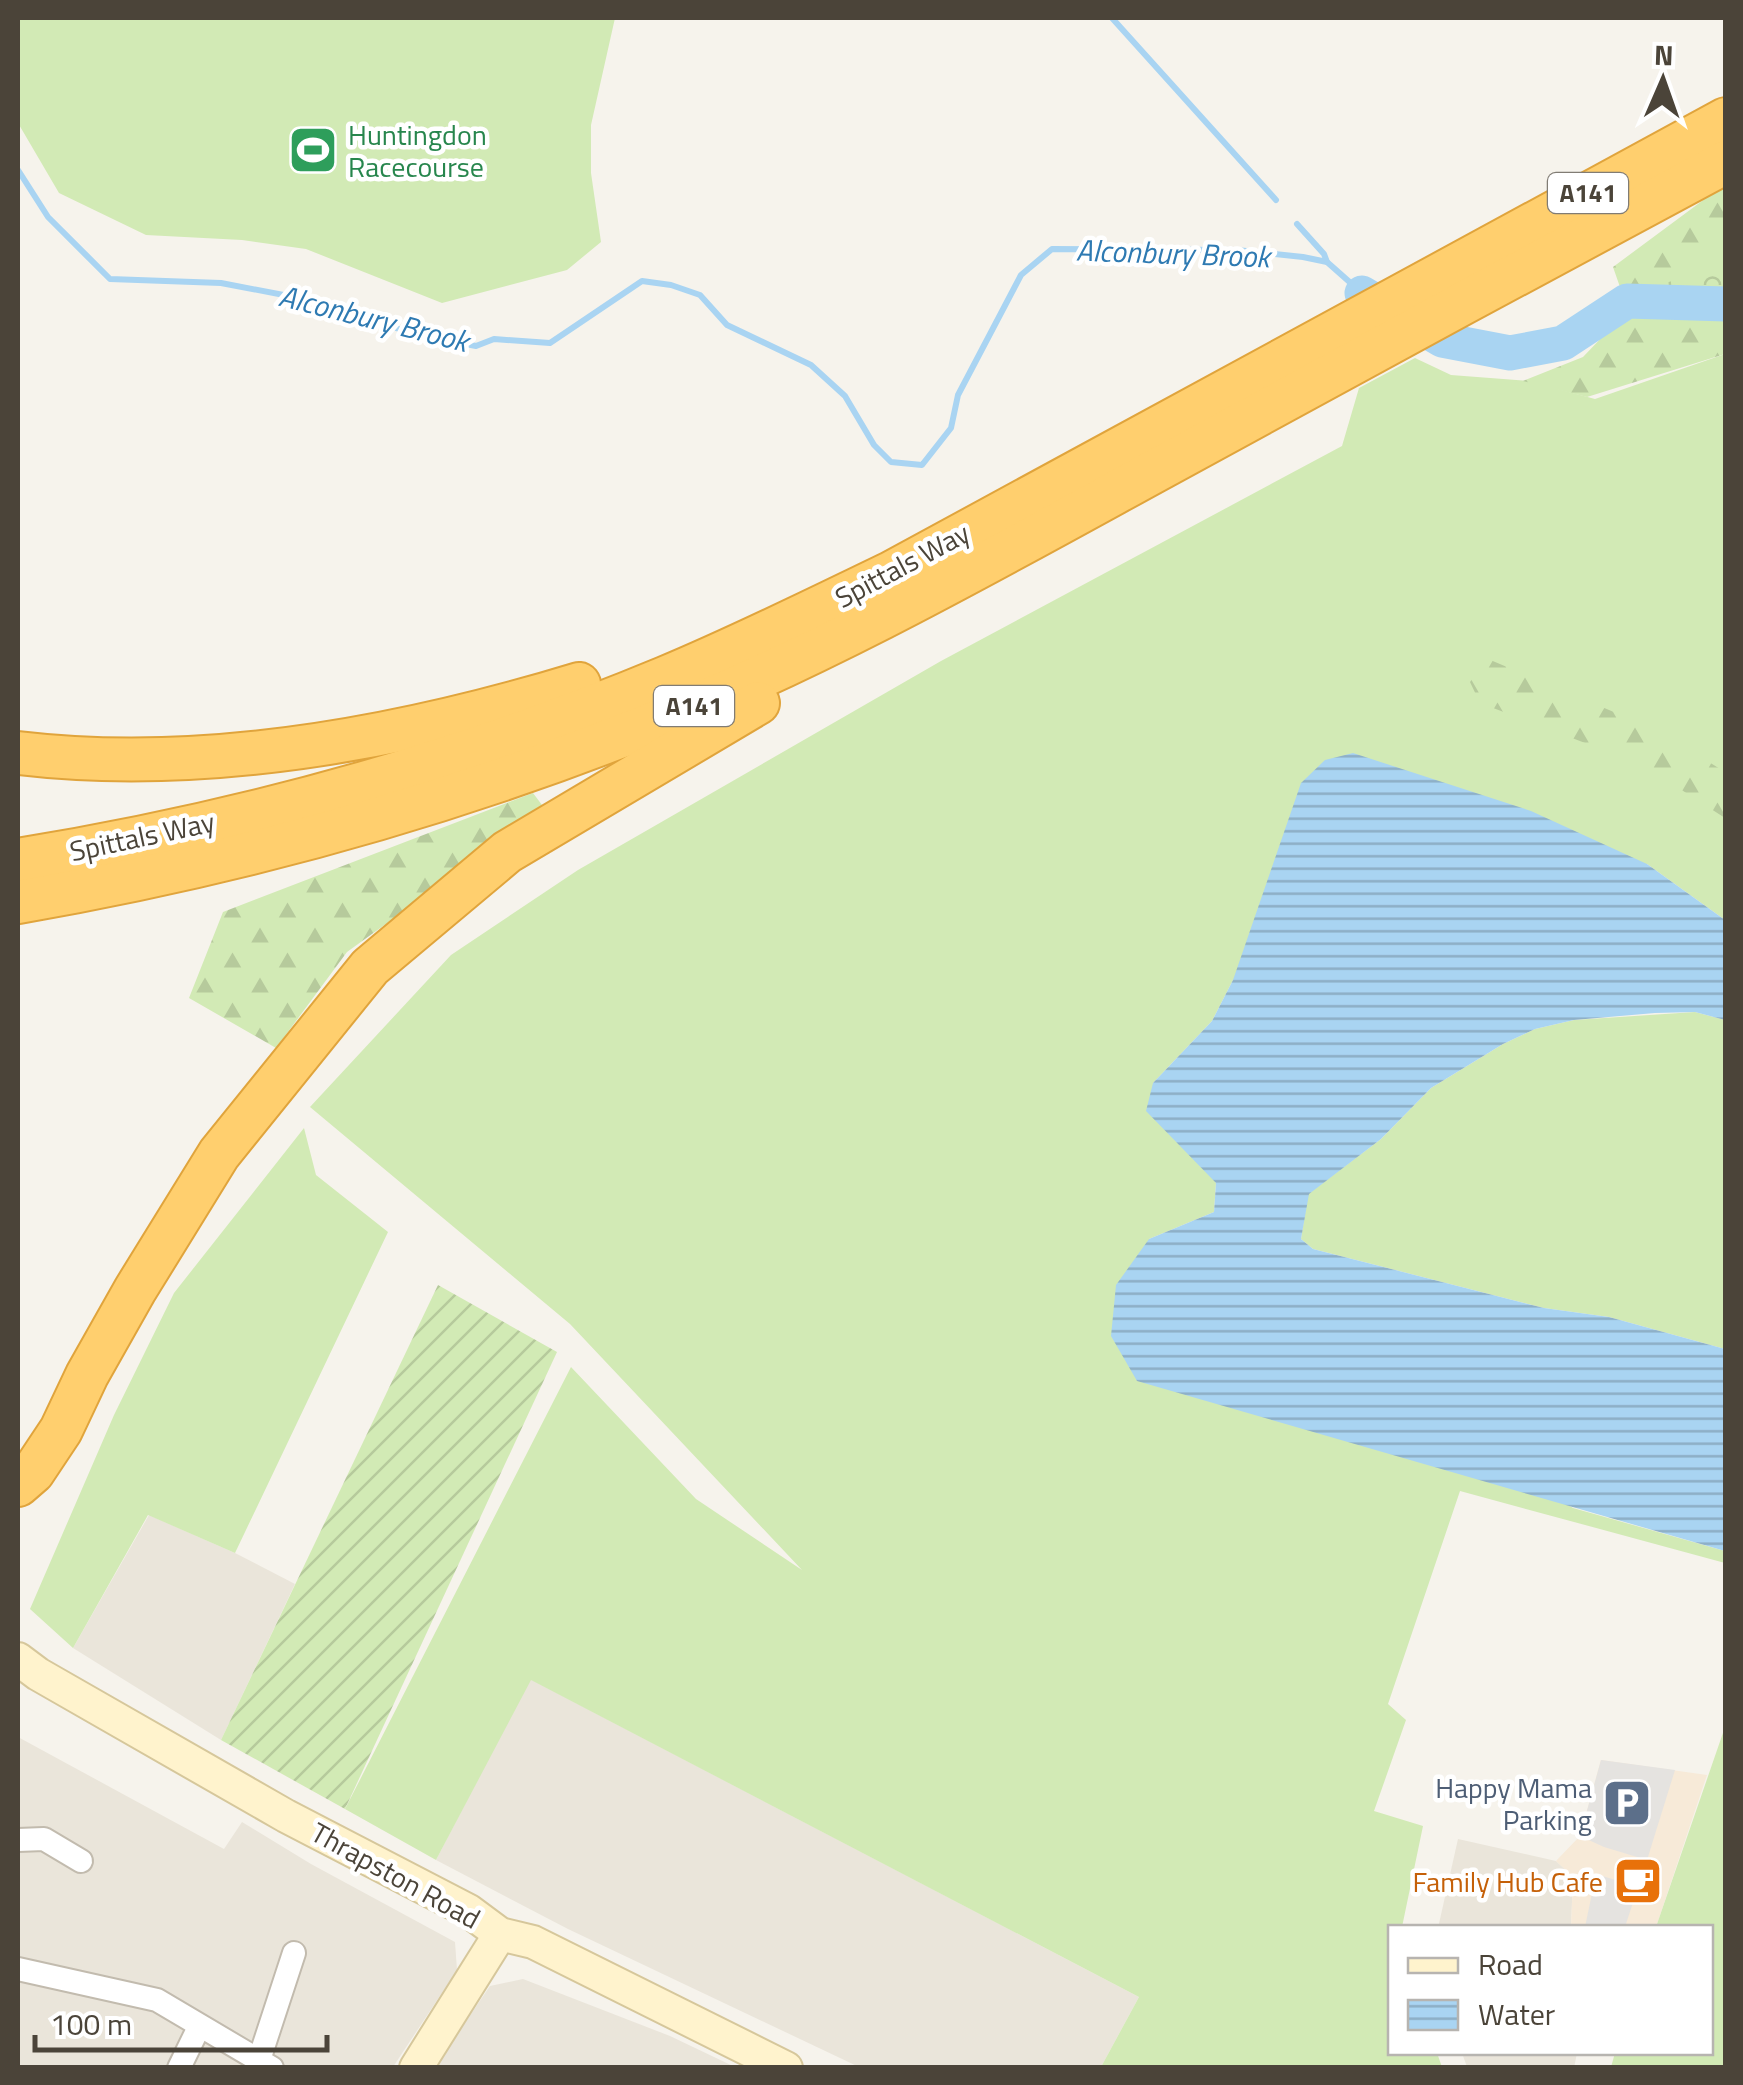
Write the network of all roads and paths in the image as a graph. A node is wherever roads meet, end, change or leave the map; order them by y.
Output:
1 (1726, 118) edge
2 (1726, 162) edge
3 (1464, 281) junction
4 (1307, 366) junction
5 (992, 560) junction
6 (891, 573) junction
7 (18, 753) edge
8 (18, 860) edge
9 (18, 902) edge
10 (18, 1485) edge
11 (18, 1659) edge
12 (18, 1840) edge
13 (81, 1861) dead end
14 (500, 1934) junction
15 (294, 1953) dead end
16 (18, 1969) edge
17 (200, 2027) junction
18 (266, 2064) edge
19 (178, 2068) edge
20 (416, 2068) edge
21 (786, 2068) edge

1 - 3 highway, Spittals Way / A141
2 - 3 highway, Spittals Way / A141
3 - 4 highway, Spittals Way / A141
4 - 5 highway, Spittals Way / A141
4 - 6 highway, Spittals Way / A141
5 - 9 highway, Spittals Way / A141
5 - 10 highway
6 - 7 highway
6 - 8 highway, Spittals Way / A141
11 - 14 main road, Thrapston Road
12 - 13 street
14 - 20 main road
14 - 21 main road, Thrapston Road
15 - 18 street
16 - 17 street
17 - 18 street
17 - 19 street

